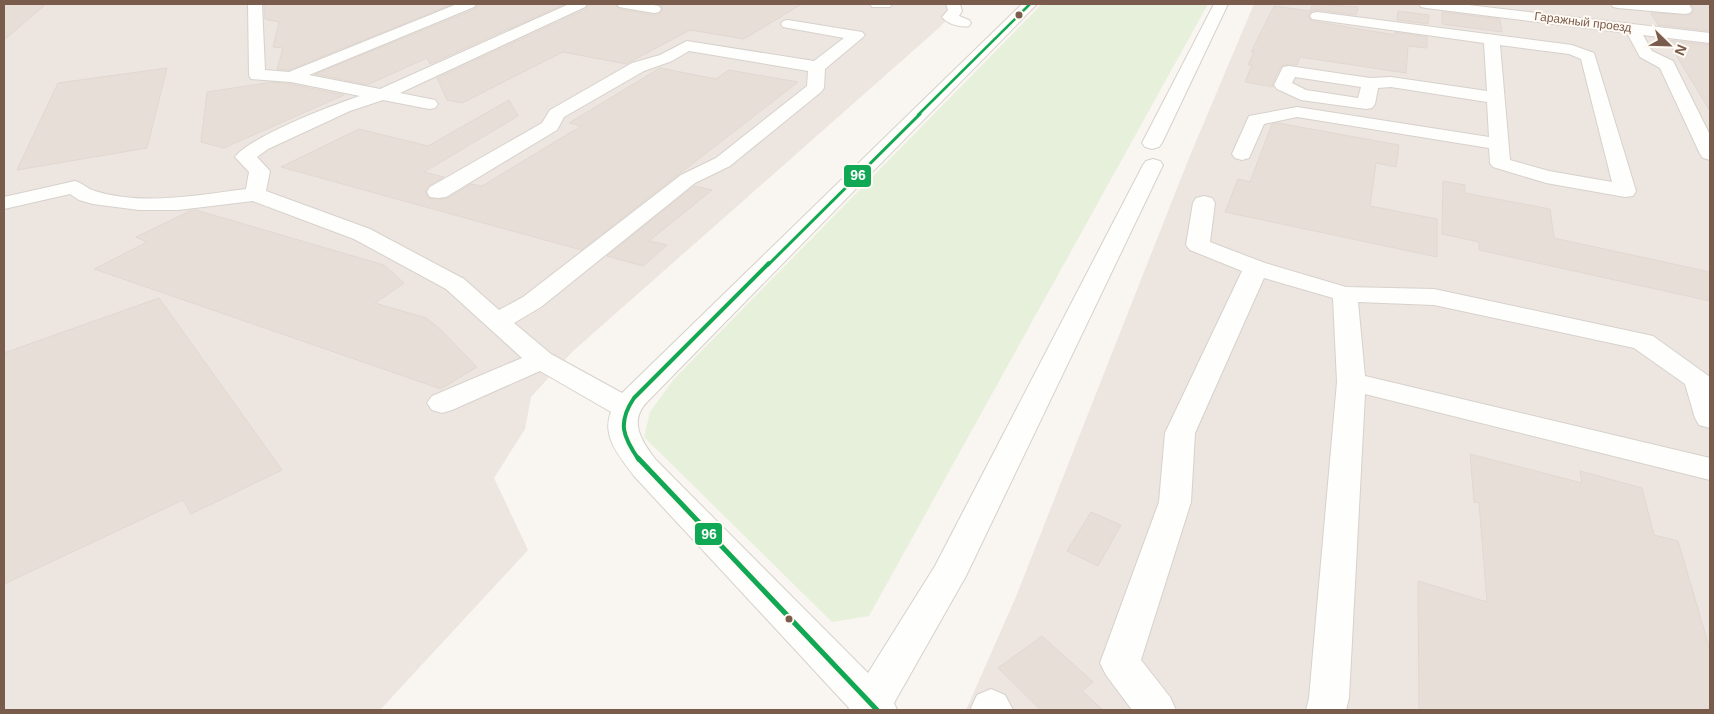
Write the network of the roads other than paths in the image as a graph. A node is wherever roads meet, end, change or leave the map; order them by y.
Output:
1 (255, 4) edge
2 (469, 4) edge
3 (580, 4) edge
4 (624, 4) edge
5 (878, 4) edge
6 (885, 4) edge
7 (953, 4) edge
8 (1030, 4) edge
9 (1221, 4) edge
10 (1426, 4) edge
11 (1618, 4) edge
12 (1682, 4) edge
13 (1444, 6) junction
14 (654, 9) dead end
15 (1317, 16) dead end
16 (964, 23) dead end
17 (788, 24) dead end
18 (1632, 28) junction
19 (1444, 34) junction
20 (1710, 38) edge
21 (1492, 39) junction
22 (817, 67) junction
23 (291, 77) junction
24 (1370, 83) junction
25 (382, 95) junction
26 (1496, 98) junction
27 (1299, 103) junction
28 (429, 104) dead end
29 (1499, 144) junction
30 (1709, 150) edge
31 (1242, 154) dead end
32 (438, 192) dead end
33 (255, 194) junction
34 (4, 202) edge
35 (1204, 203) dead end
36 (1256, 268) junction
37 (1345, 294) junction
38 (498, 321) junction
39 (540, 360) junction
40 (1351, 382) junction
41 (442, 403) dead end
42 (627, 408) junction
43 (1710, 418) edge
44 (1710, 469) edge
45 (872, 709) edge
46 (1156, 710) edge
47 (1326, 710) edge

1 - 23 street
2 - 23 street
3 - 25 street
4 - 14 street
5 - 6 street
7 - 16 street
8 - 42 street
9 - 45 street
10 - 13 street, Гаражный проезд
11 - 12 street
13 - 18 street, Гаражный проезд
13 - 19 street
15 - 19 street
17 - 22 street
18 - 20 street, Гаражный проезд
18 - 30 street
19 - 21 street
21 - 26 street
21 - 29 street
22 - 32 street
22 - 38 street
23 - 25 street
24 - 26 street
24 - 27 street
24 - 27 street
25 - 28 street
25 - 33 street
26 - 29 street
27 - 29 street
27 - 31 street
33 - 34 street
33 - 38 street
35 - 36 street
36 - 37 street
36 - 46 street
37 - 40 street
37 - 43 street
38 - 39 street
39 - 41 street
39 - 42 street
40 - 44 street
40 - 47 street
42 - 45 street

